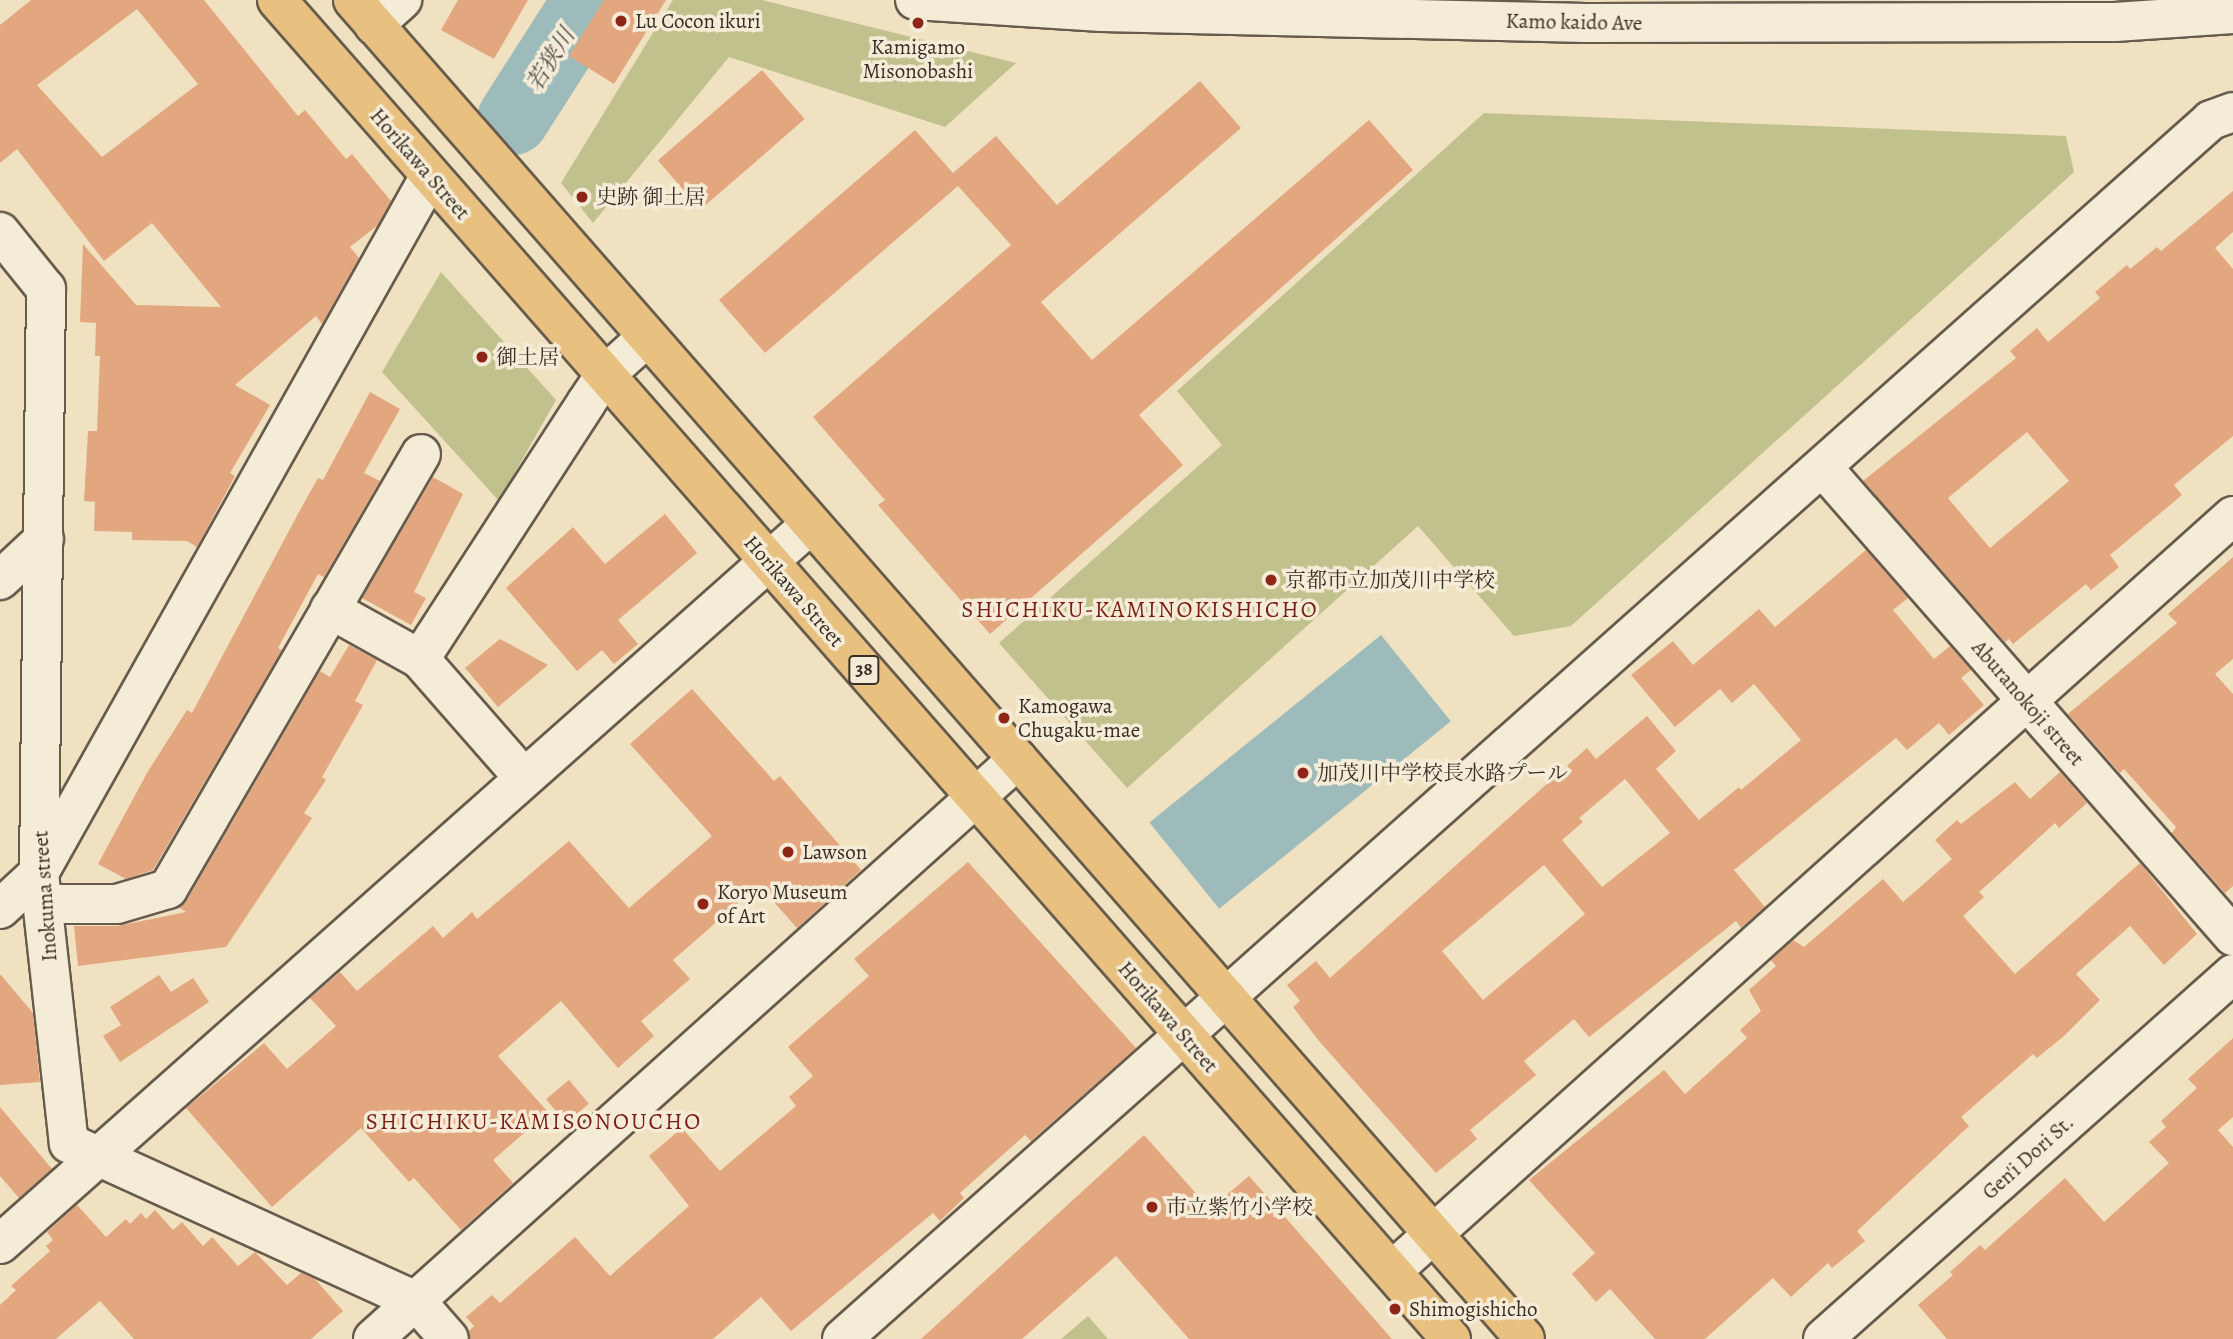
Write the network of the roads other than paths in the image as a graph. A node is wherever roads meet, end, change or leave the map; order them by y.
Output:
1 (277, 0) edge
2 (402, 0) edge
3 (915, 0) edge
4 (363, 13) edge
5 (2233, 14) edge
6 (2233, 112) edge
7 (430, 176) junction
8 (0, 232) edge
9 (646, 338) junction
10 (605, 375) junction
11 (421, 454) dead end
12 (1824, 469) junction
13 (2233, 516) edge
14 (811, 524) junction
15 (44, 539) junction
16 (769, 561) junction
17 (0, 579) edge
18 (330, 609) junction
19 (420, 659) junction
20 (2027, 702) junction
21 (1017, 759) junction
22 (524, 778) junction
23 (975, 797) junction
24 (41, 889) junction
25 (0, 909) edge
26 (2233, 936) edge
27 (2233, 974) edge
28 (1226, 998) junction
29 (1184, 1035) junction
30 (100, 1155) junction
31 (1434, 1235) junction
32 (0, 1244) edge
33 (1392, 1272) junction
34 (416, 1301) junction
35 (373, 1339) edge
36 (449, 1339) edge
37 (842, 1339) edge
38 (1451, 1339) edge
39 (1525, 1339) edge
40 (1823, 1339) edge

1 - 7 main road, Horikawa Street / 38
2 - 4 street
3 - 5 street, Kamo kaido Ave
4 - 9 main road
6 - 12 street
7 - 10 main road, Horikawa Street / 38
7 - 24 street
8 - 15 street, Inokuma street
9 - 10 street
9 - 14 main road
10 - 16 main road, Horikawa Street / 38
10 - 19 street
11 - 18 street
12 - 20 street, Aburanokoji street
12 - 28 street
13 - 20 street
14 - 16 street
14 - 21 main road
15 - 17 street
15 - 24 street, Inokuma street
16 - 22 street
16 - 23 main road, Horikawa Street / 38
18 - 19 street
18 - 24 street
19 - 22 street
20 - 26 street, Aburanokoji street
20 - 31 street
21 - 23 street
21 - 28 main road
22 - 30 street
23 - 29 main road, Horikawa Street / 38
23 - 34 street
24 - 25 street
24 - 30 street, Inokuma street
27 - 40 street, Gen'i Dori St.
28 - 29 street
28 - 31 main road
29 - 33 main road, Horikawa Street / 38
29 - 37 street
30 - 32 street
30 - 34 street, Inokuma street
31 - 33 street
31 - 39 main road
33 - 38 main road, Horikawa Street / 38
34 - 35 street
34 - 36 street, Inokuma street

